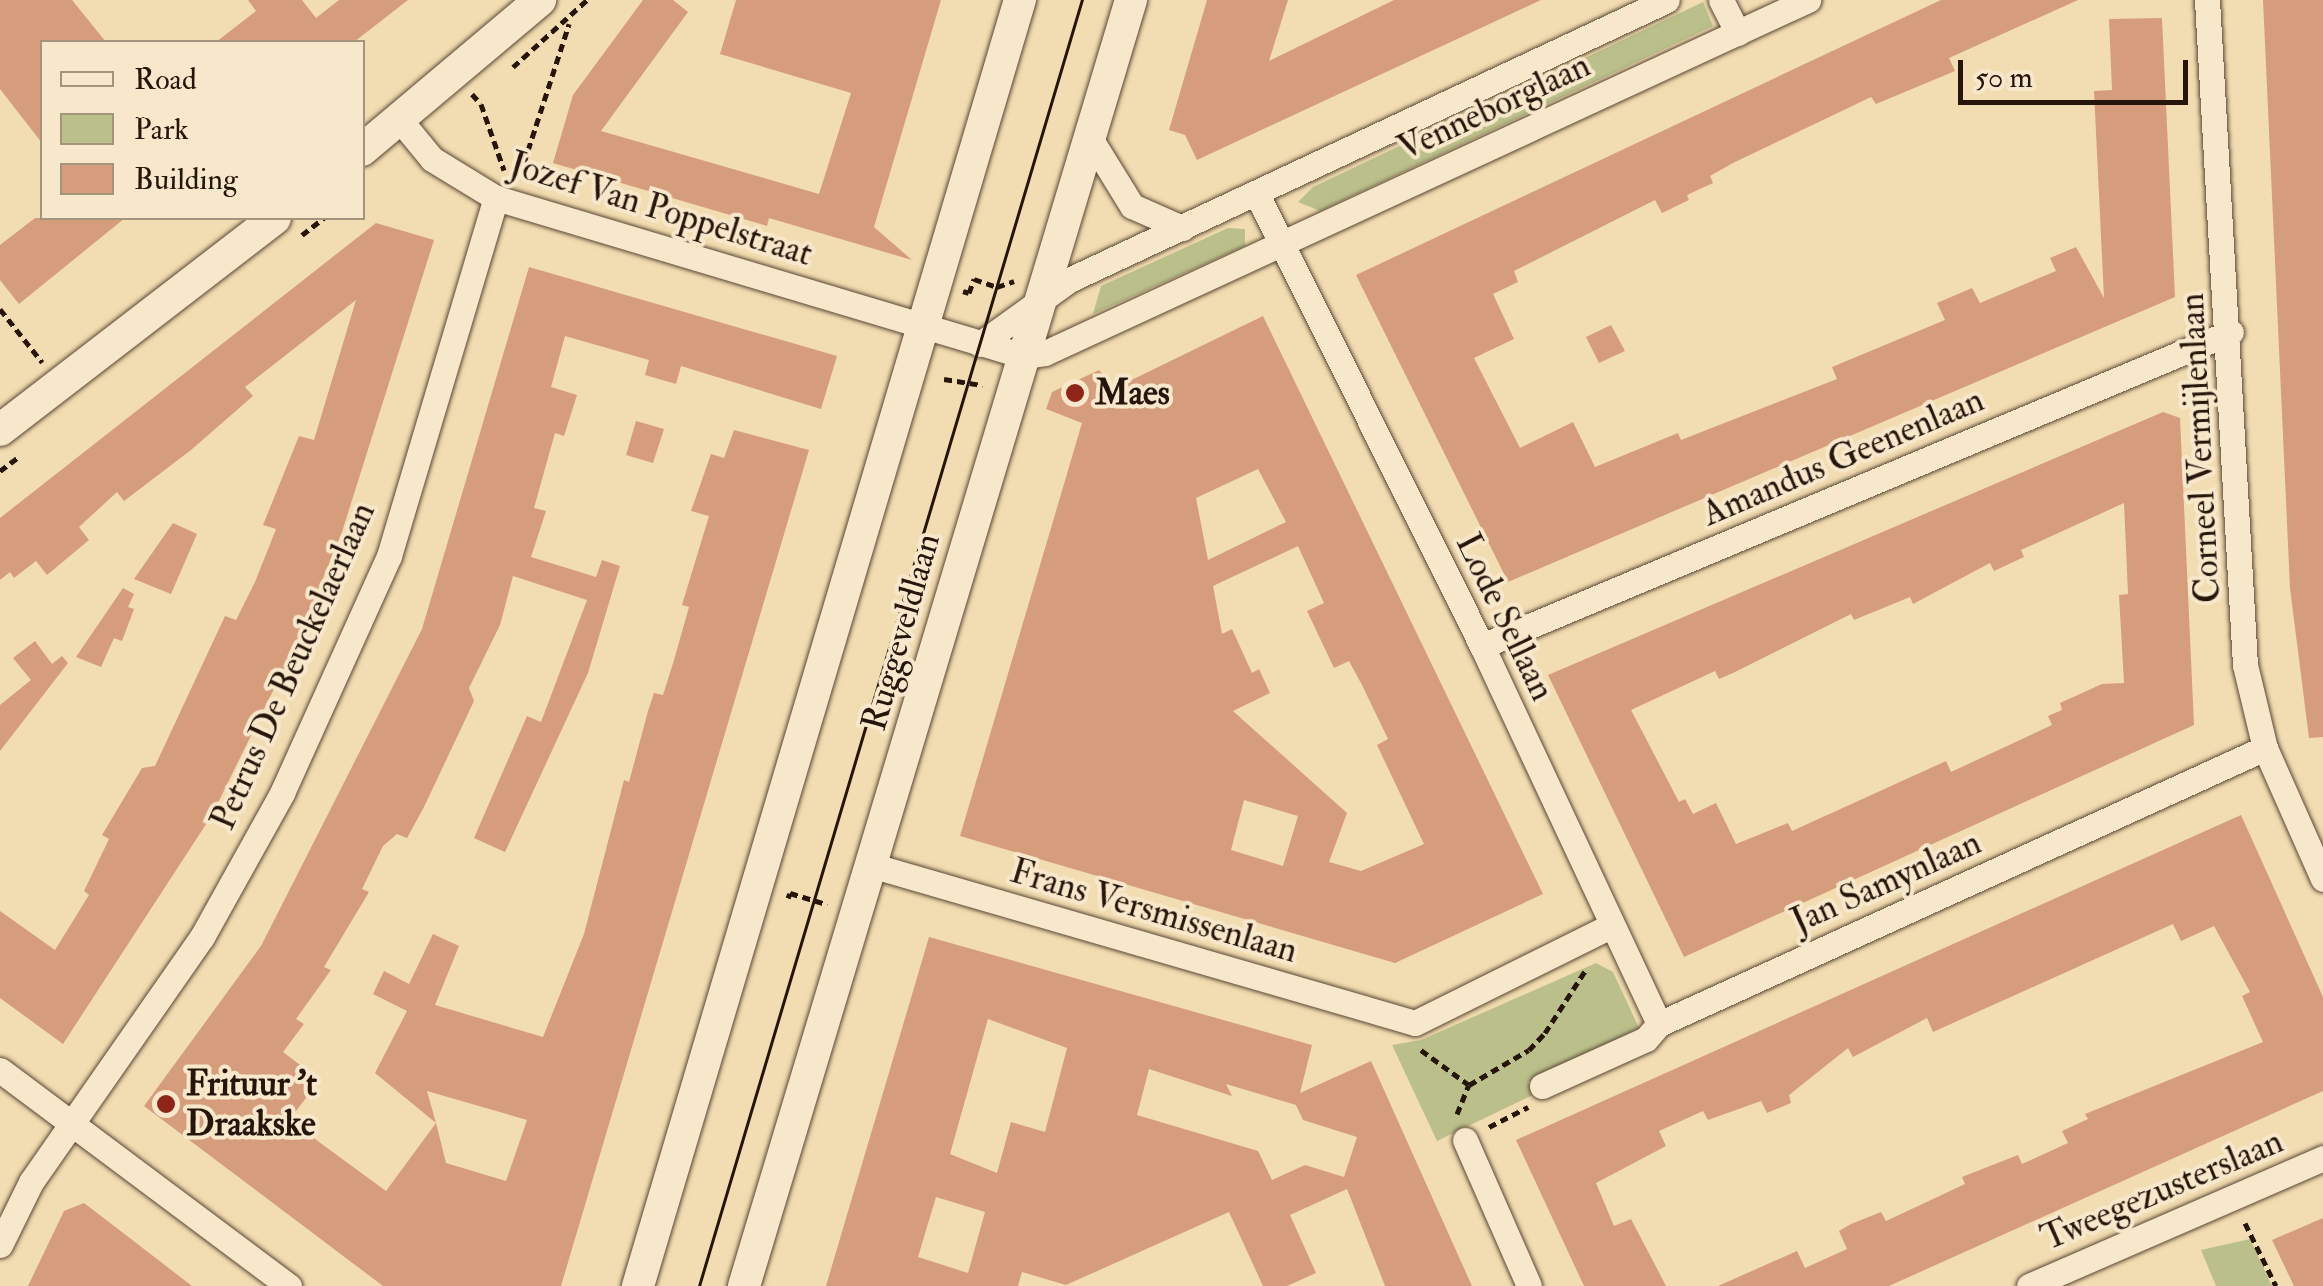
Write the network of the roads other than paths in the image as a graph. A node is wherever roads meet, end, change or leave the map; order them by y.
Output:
1 (540, 0) edge
2 (1020, 0) edge
3 (1131, 0) edge
4 (1667, 0) edge
5 (1721, 0) edge
6 (1808, 0) edge
7 (2207, 0) edge
8 (1738, 33) junction
9 (400, 120) junction
10 (1090, 138) junction
11 (365, 148) edge
12 (1258, 196) junction
13 (496, 198) junction
14 (272, 220) edge
15 (1182, 228) junction
16 (1280, 244) junction
17 (1047, 280) junction
18 (924, 326) junction
19 (2230, 332) junction
20 (980, 344) junction
21 (1020, 367) junction
22 (0, 430) edge
23 (1482, 646) junction
24 (2265, 748) junction
25 (874, 866) junction
26 (2323, 879) edge
27 (1612, 925) junction
28 (1659, 1024) junction
29 (0, 1070) edge
30 (1542, 1086) road end
31 (76, 1127) junction
32 (1465, 1140) road end
33 (2323, 1158) edge
34 (0, 1245) edge
35 (2084, 1274) edge
36 (289, 1286) edge
37 (638, 1286) edge
38 (744, 1286) edge
39 (1529, 1286) edge
40 (2029, 1286) edge

1 - 9 street
2 - 18 street, Ruggeveldlaan
3 - 10 street, Ruggeveldlaan
4 - 12 street, Venneborglaan
5 - 8 street
6 - 8 street, Venneborglaan
7 - 19 street, Corneel Vermijlenlaan
8 - 16 street, Venneborglaan
9 - 11 street
9 - 13 street, Jozef Van Poppelstraat
10 - 15 street
10 - 17 street, Ruggeveldlaan
12 - 15 street, Venneborglaan
12 - 16 street
13 - 18 street, Jozef Van Poppelstraat
13 - 31 street, Petrus De Beuckelaerlaan
14 - 22 street
15 - 17 street, Venneborglaan
16 - 21 street, Venneborglaan
16 - 23 street, Lode Sellaan
17 - 20 street, Venneborglaan
17 - 21 street, Ruggeveldlaan
18 - 20 street
18 - 37 street, Ruggeveldlaan
19 - 23 street, Amandus Geenenlaan
19 - 24 street, Corneel Vermijlenlaan
20 - 21 street
21 - 25 street, Ruggeveldlaan
23 - 27 street, Lode Sellaan
24 - 26 street, Corneel Vermijlenlaan
24 - 28 street, Jan Samynlaan
25 - 27 street, Frans Versmissenlaan
25 - 38 street, Ruggeveldlaan
27 - 28 street, Lode Sellaan
28 - 30 street, Jan Samynlaan
29 - 31 street
31 - 34 street, Petrus De Beuckelaerlaan
31 - 36 street
32 - 39 street
33 - 35 street, Tweegezusterslaan
35 - 40 street, Tweegezusterslaan

